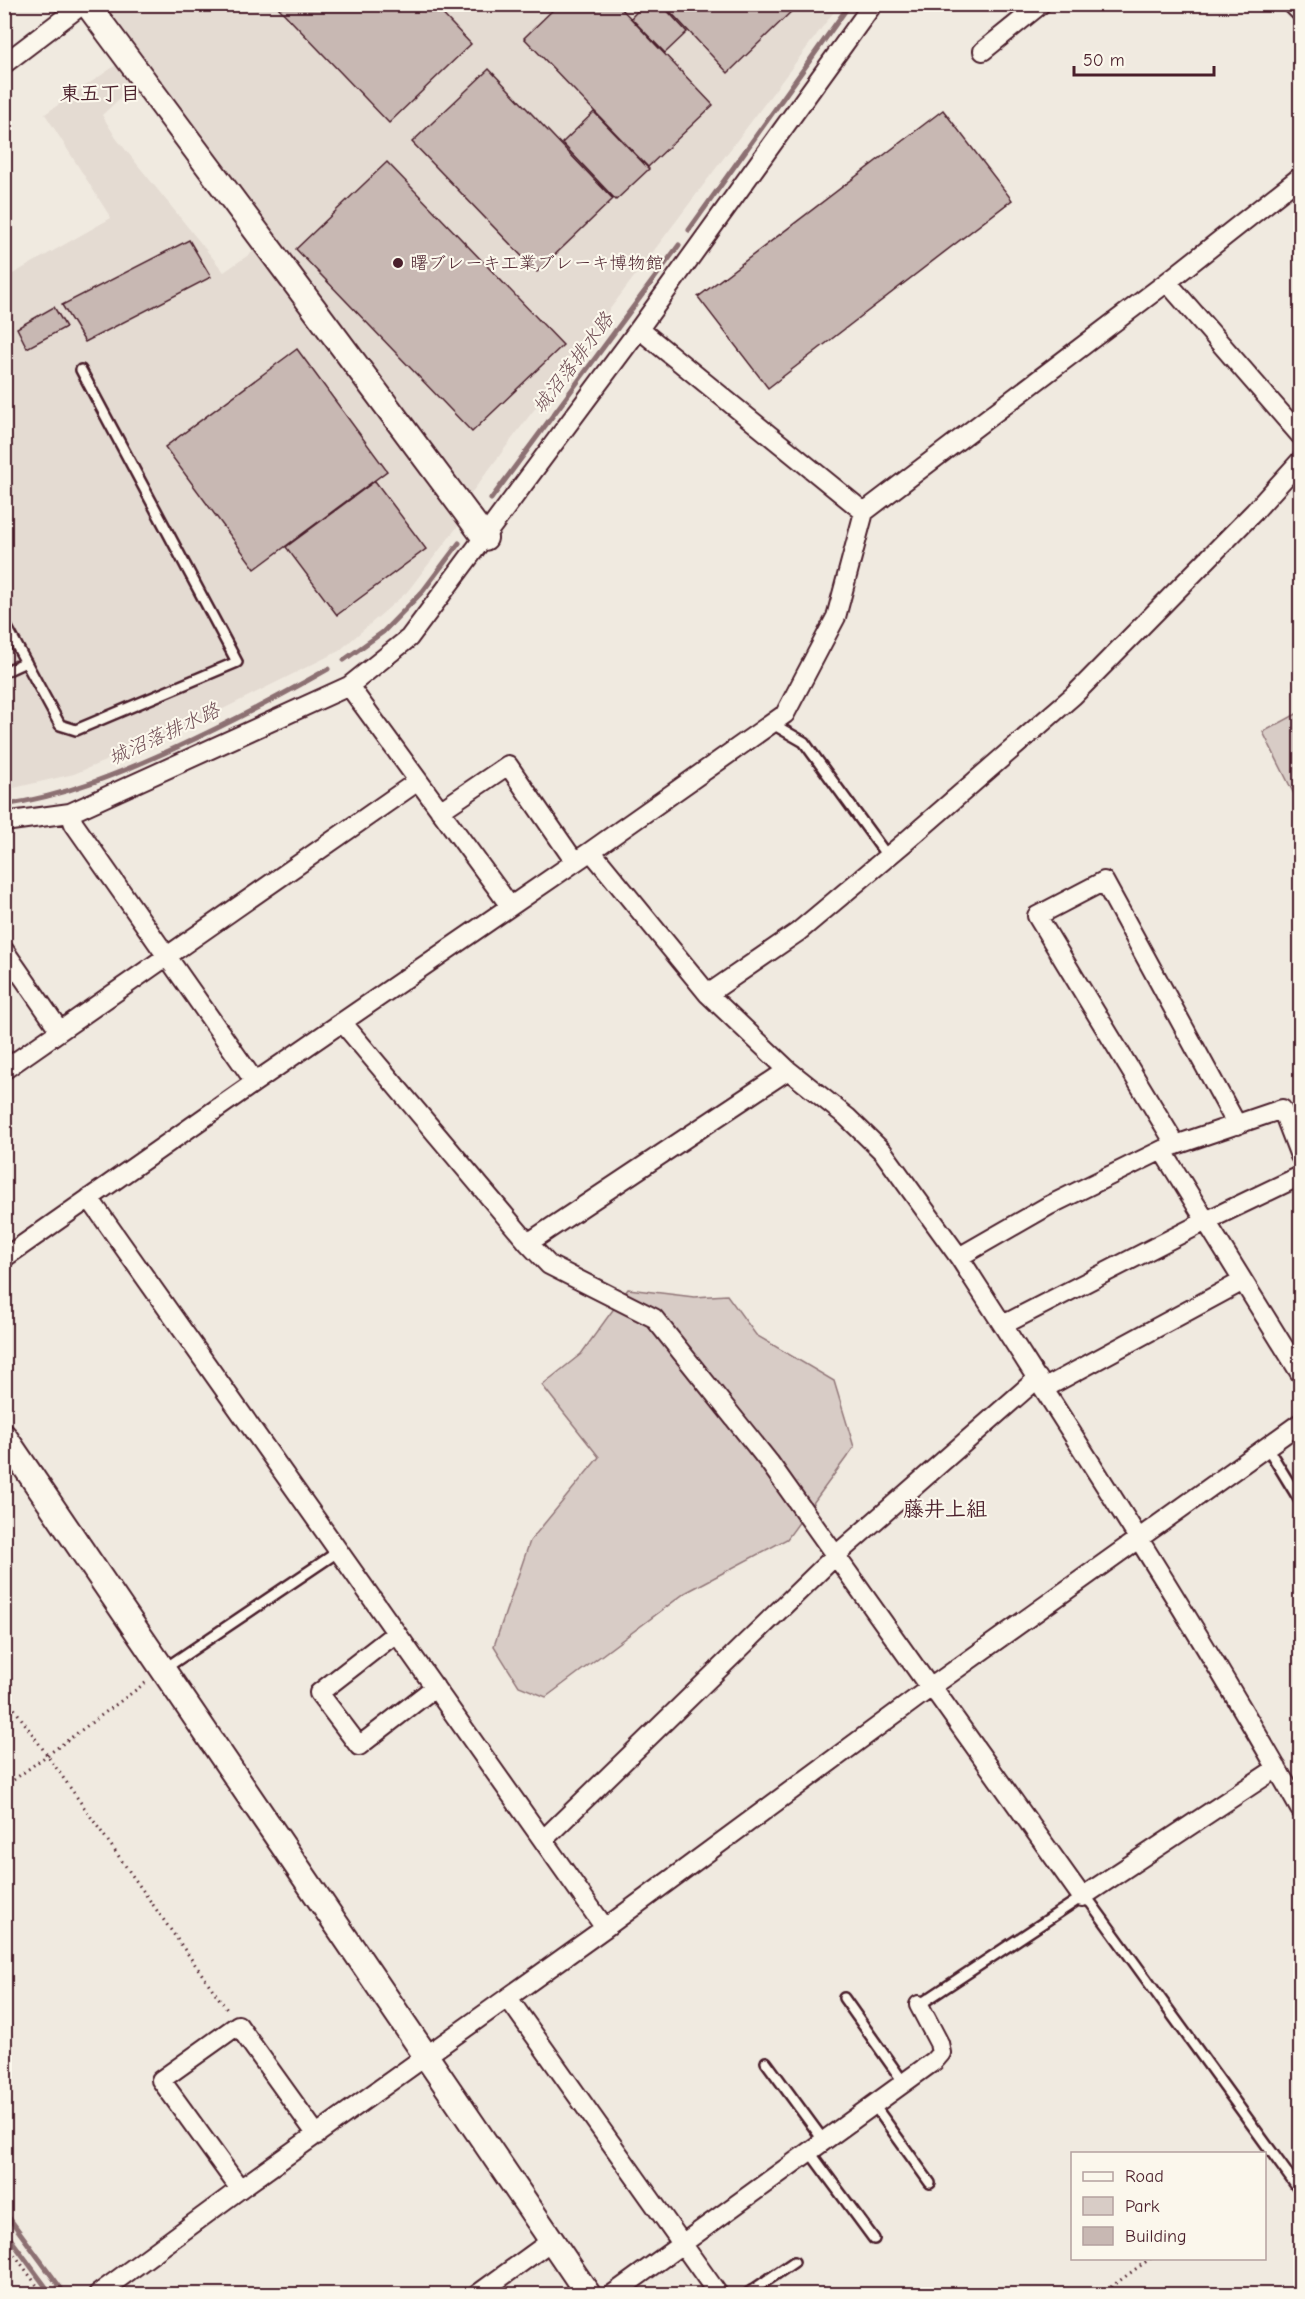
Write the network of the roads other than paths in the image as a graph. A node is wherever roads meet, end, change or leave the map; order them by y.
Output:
1 (85, 4) edge
2 (873, 4) edge
3 (1041, 4) edge
4 (1292, 4) edge
5 (1300, 12) edge
6 (983, 51) dead end
7 (7, 56) edge
8 (1300, 177) edge
9 (1167, 282) junction
10 (639, 329) junction
11 (81, 370) dead end
12 (1300, 435) edge
13 (1300, 461) edge
14 (864, 512) junction
15 (485, 538) junction
16 (4, 622) edge
17 (26, 662) junction
18 (4, 672) edge
19 (349, 686) junction
20 (771, 723) junction
21 (418, 781) junction
22 (440, 811) junction
23 (70, 813) junction
24 (4, 822) edge
25 (591, 851) junction
26 (888, 857) junction
27 (575, 862) junction
28 (510, 906) junction
29 (4, 950) edge
30 (168, 957) junction
31 (708, 994) junction
32 (342, 1022) junction
33 (60, 1031) junction
34 (4, 1070) edge
35 (788, 1070) junction
36 (255, 1082) junction
37 (1237, 1125) junction
38 (1169, 1148) junction
39 (1300, 1156) edge
40 (1300, 1176) edge
41 (89, 1198) junction
42 (1206, 1221) junction
43 (528, 1243) junction
44 (959, 1257) junction
45 (4, 1258) edge
46 (1244, 1281) junction
47 (1003, 1325) junction
48 (1300, 1373) edge
49 (1041, 1383) junction
50 (1300, 1423) edge
51 (4, 1436) edge
52 (1267, 1447) junction
53 (1300, 1501) edge
54 (1139, 1540) junction
55 (339, 1551) junction
56 (836, 1556) junction
57 (396, 1632) junction
58 (164, 1670) junction
59 (435, 1686) junction
60 (930, 1688) junction
61 (1277, 1768) junction
62 (1300, 1809) edge
63 (543, 1840) junction
64 (1083, 1897) junction
65 (605, 1928) junction
66 (508, 1998) junction
67 (843, 1998) dead end
68 (919, 2005) joint
69 (426, 2056) junction
70 (766, 2062) dead end
71 (904, 2083) junction
72 (874, 2104) junction
73 (317, 2134) junction
74 (817, 2146) junction
75 (930, 2183) dead end
76 (240, 2189) junction
77 (1300, 2191) edge
78 (874, 2239) dead end
79 (551, 2241) junction
80 (681, 2244) junction
81 (794, 2262) dead end
82 (98, 2295) edge
83 (478, 2295) edge
84 (588, 2295) edge
85 (613, 2295) edge
86 (718, 2295) edge
87 (747, 2295) edge

1 - 7 street
1 - 15 street
2 - 10 street
3 - 6 street
4 - 5 street
8 - 9 street
9 - 12 street
9 - 14 street
10 - 14 street
10 - 15 street
11 - 17 lane
13 - 26 street
14 - 20 street
15 - 19 street
16 - 17 lane
17 - 18 lane
19 - 21 street
19 - 23 street
20 - 25 street
20 - 26 lane
21 - 22 street
21 - 30 street
22 - 27 street
22 - 28 street
23 - 24 street
23 - 30 street
25 - 27 street
25 - 31 street
26 - 31 street
27 - 28 street
28 - 32 street
29 - 33 street
30 - 33 street
30 - 36 street
31 - 35 street
32 - 36 street
32 - 43 street
33 - 34 street
35 - 43 street
35 - 44 street
36 - 41 street
37 - 38 street
37 - 38 street
37 - 39 street
38 - 42 street
38 - 44 street
40 - 42 street
41 - 45 street
41 - 55 street
42 - 46 street
42 - 47 street
43 - 56 street
44 - 47 street
46 - 48 street
46 - 49 street
47 - 49 street
49 - 54 street
49 - 56 street
50 - 52 street
51 - 58 street
52 - 53 lane
52 - 54 street
54 - 60 street
54 - 61 street
55 - 57 street
55 - 58 lane
56 - 60 street
56 - 63 street
57 - 59 street
57 - 59 street
58 - 69 street
59 - 63 street
60 - 64 street
60 - 65 street
61 - 62 street
61 - 64 street
63 - 65 street
64 - 68 lane
64 - 77 lane
65 - 66 street
66 - 69 street
66 - 80 street
67 - 71 lane
68 - 71 street
69 - 73 street
69 - 79 street
70 - 74 lane
71 - 72 street
72 - 74 street
72 - 75 lane
73 - 76 street
73 - 76 street
74 - 78 lane
74 - 80 street
76 - 82 street
79 - 83 street
79 - 84 street
80 - 85 street
80 - 86 street
81 - 87 lane

